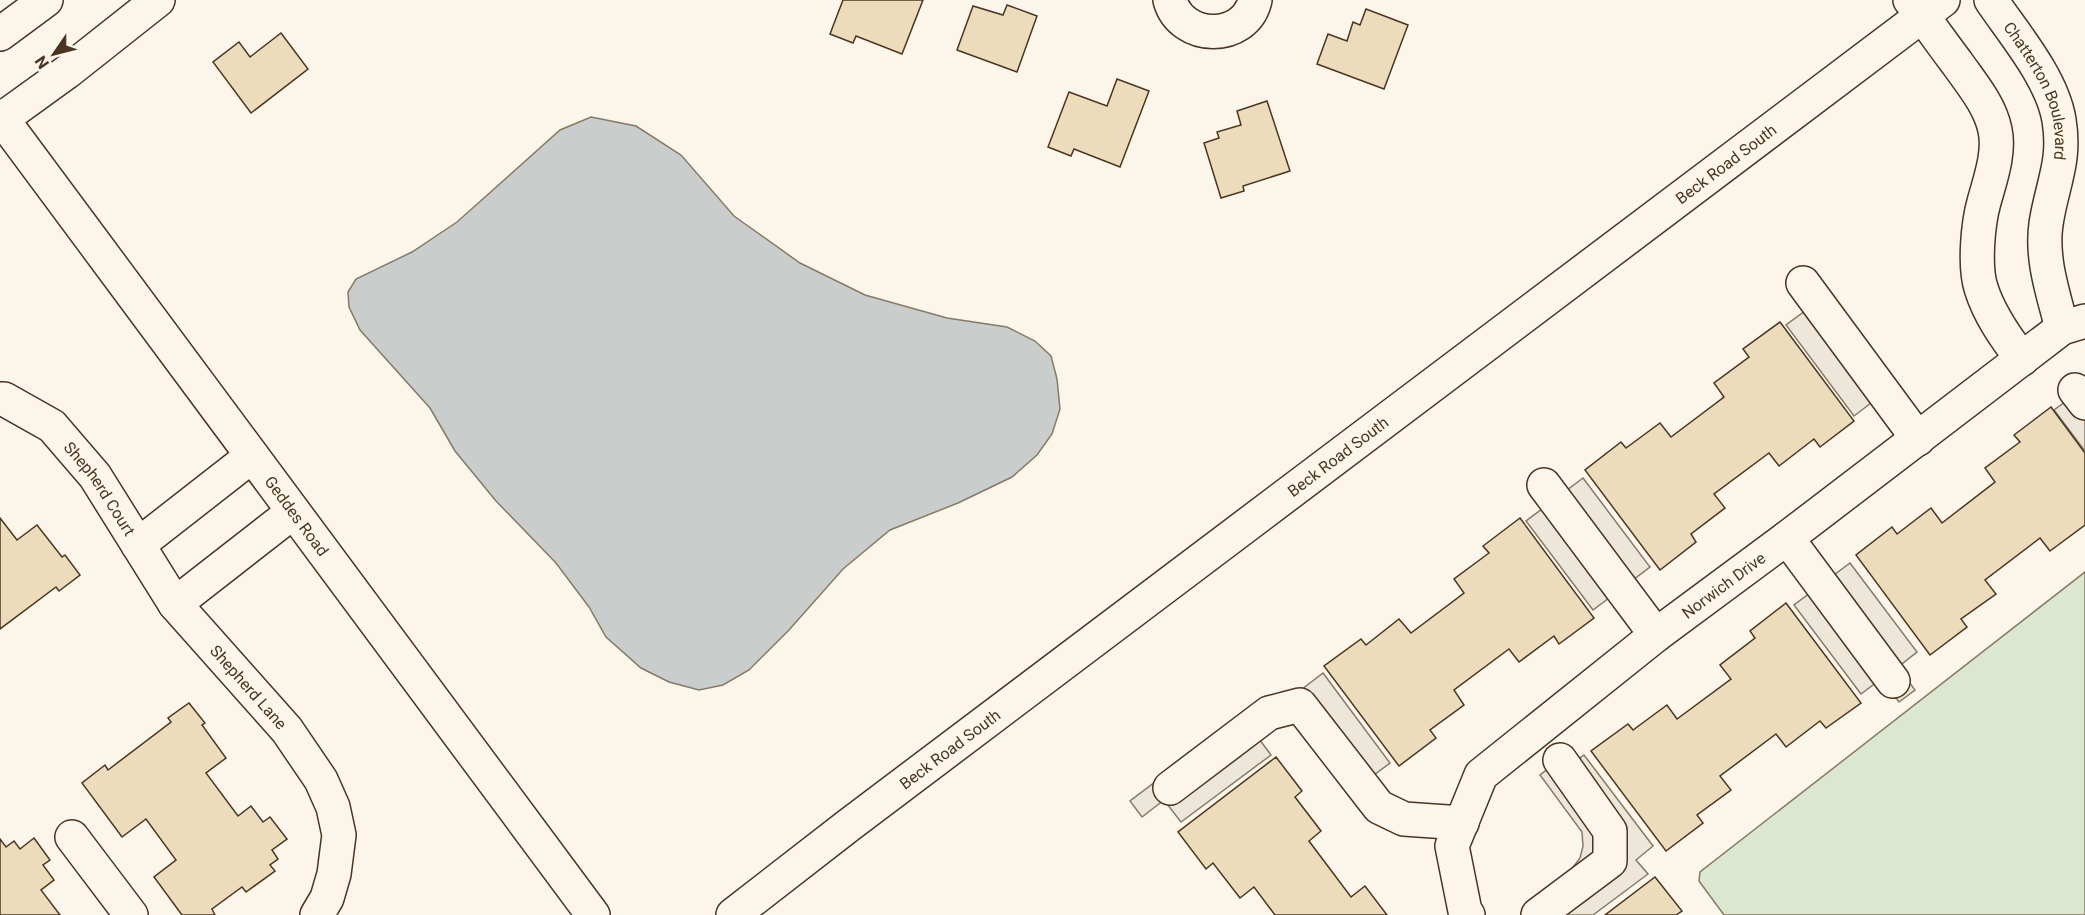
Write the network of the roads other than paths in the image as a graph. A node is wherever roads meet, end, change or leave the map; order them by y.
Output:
1 (46, 0) edge
2 (158, 0) edge
3 (1170, 0) edge
4 (1255, 0) edge
5 (1991, 0) edge
6 (1925, 5) edge
7 (0, 34) edge
8 (1, 117) edge
9 (1803, 283) dead end
10 (2074, 324) edge
11 (2022, 359) junction
12 (0, 399) edge
13 (1918, 439) junction
14 (252, 456) junction
15 (1544, 485) dead end
16 (293, 512) junction
17 (1787, 538) junction
18 (138, 545) junction
19 (175, 604) junction
20 (1656, 635) junction
21 (1893, 681) dead end
22 (1560, 760) dead end
23 (1170, 788) dead end
24 (1462, 823) junction
25 (72, 837) dead end
26 (1466, 913) edge
27 (131, 915) edge
28 (317, 915) edge
29 (593, 915) edge
30 (733, 915) edge
31 (1538, 915) edge

1 - 7 street
2 - 8 street
3 - 4 street
5 - 10 street, Chatterton Boulevard
6 - 11 street
6 - 30 street, Beck Road South
8 - 14 street, Geddes Road
9 - 13 street
10 - 11 street, Norwich Drive
11 - 13 street, Norwich Drive
12 - 18 street, Shepherd Court
13 - 17 street, Norwich Drive
14 - 16 street, Geddes Road
14 - 18 street
15 - 20 street
16 - 19 street
16 - 29 street, Geddes Road
17 - 20 street, Norwich Drive
17 - 21 street
18 - 19 street, Shepherd Court
19 - 28 street, Shepherd Lane
20 - 24 street, Norwich Drive
22 - 31 street
23 - 24 street
24 - 26 street, Norwich Drive
25 - 27 street

